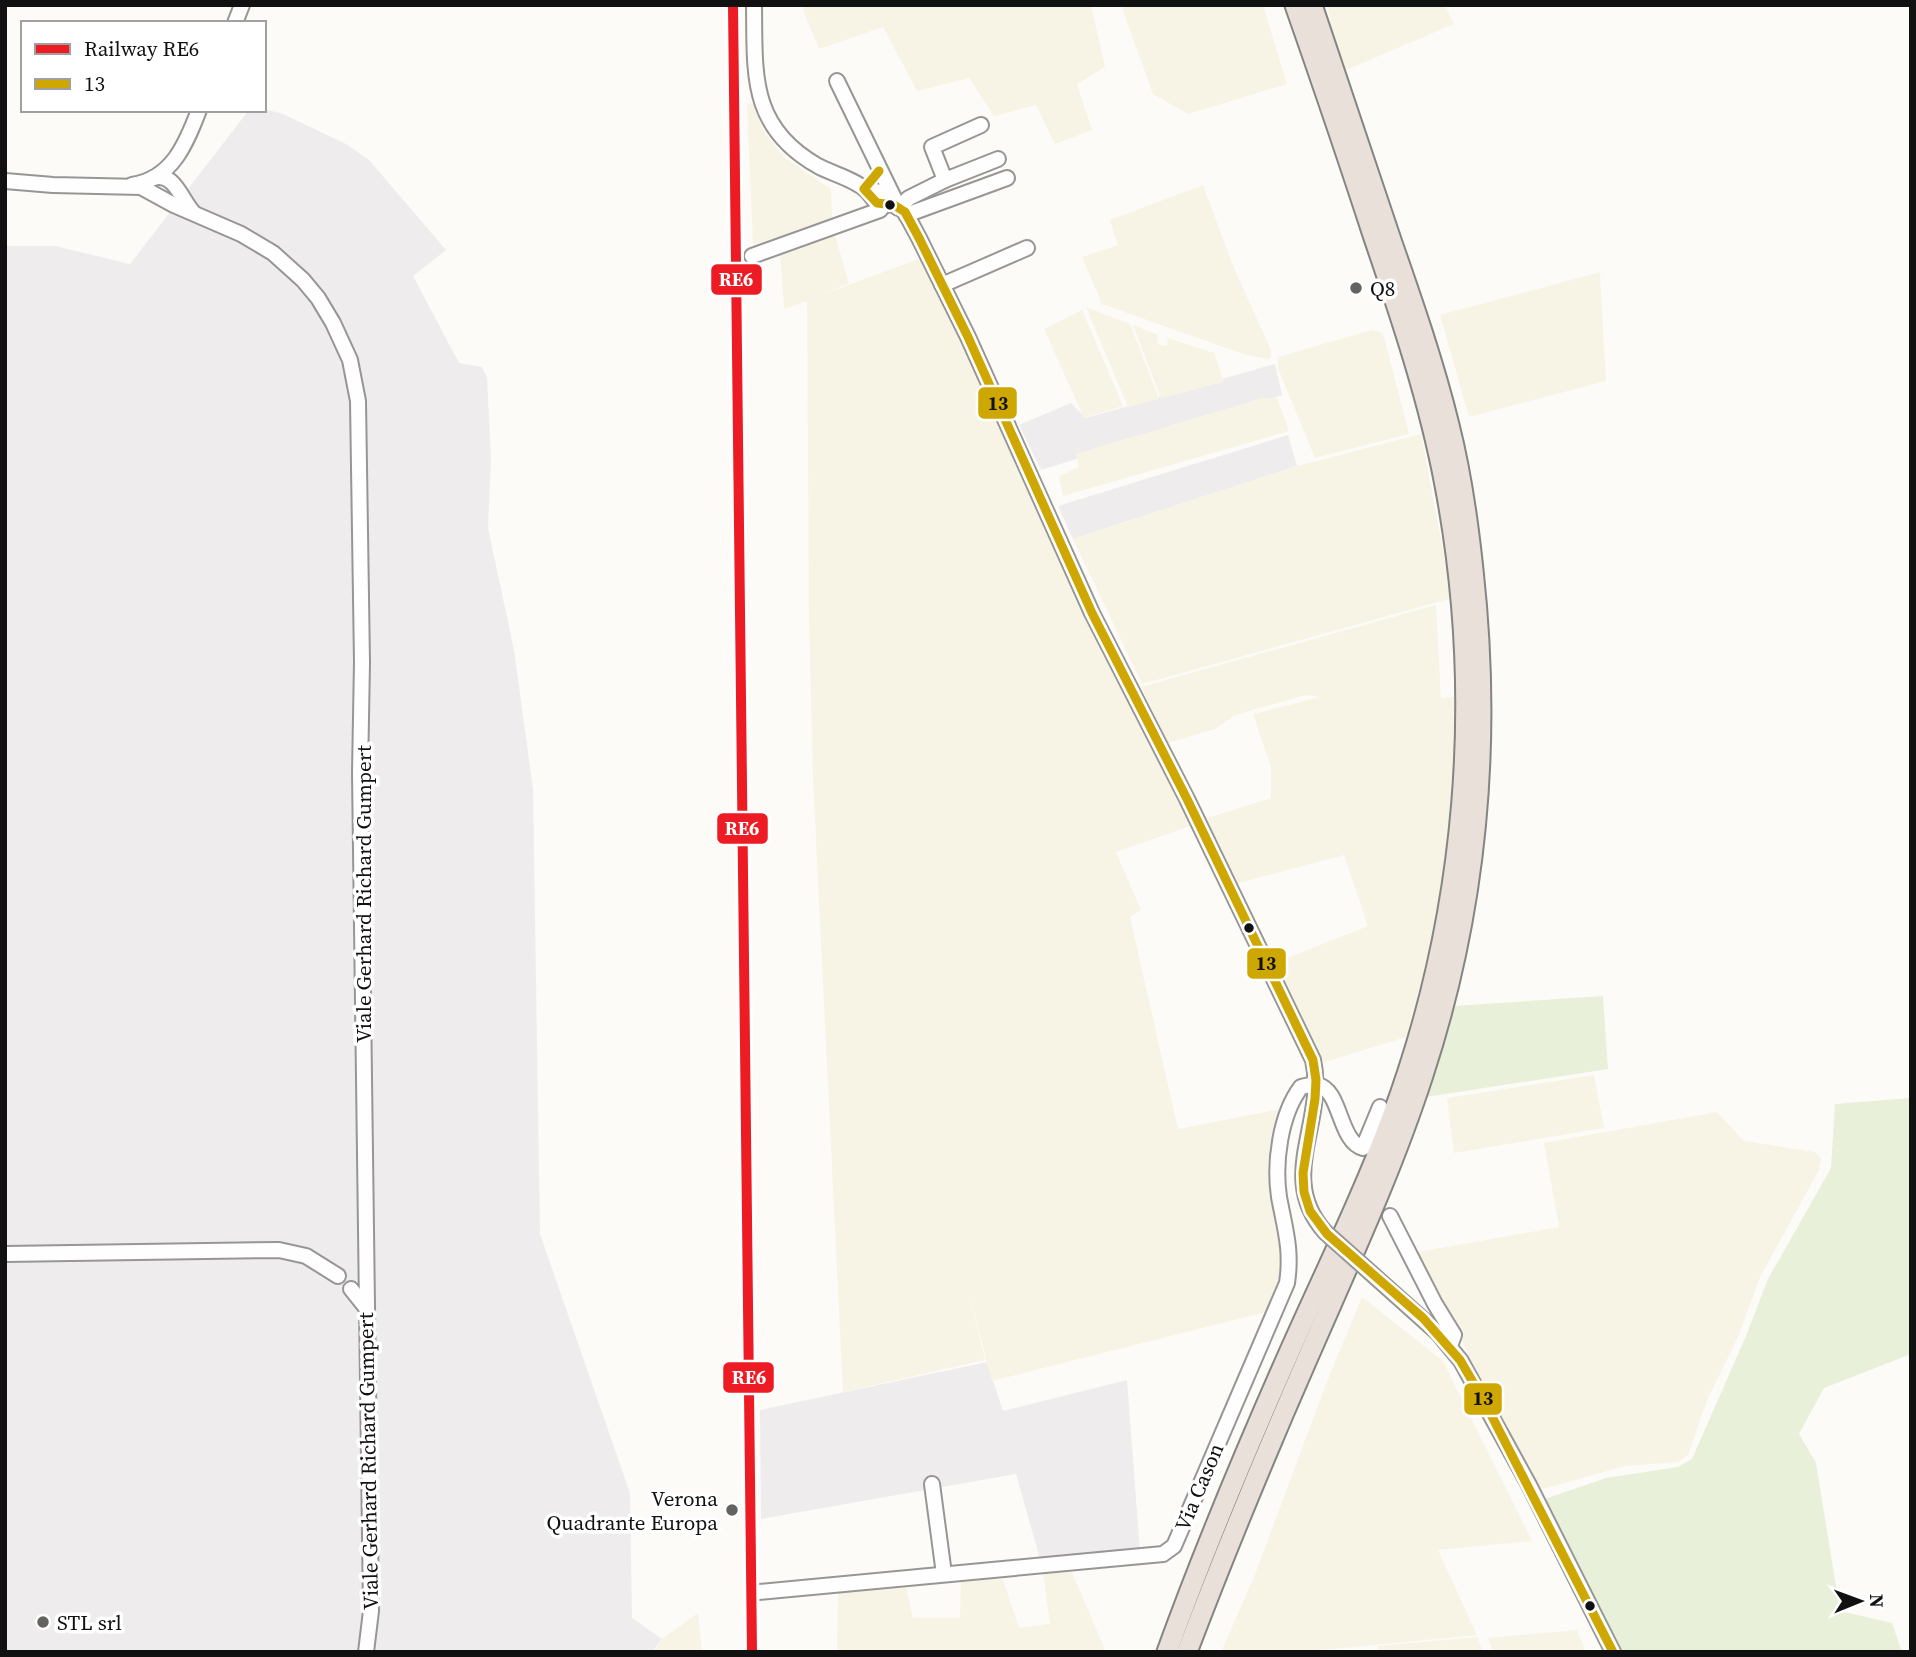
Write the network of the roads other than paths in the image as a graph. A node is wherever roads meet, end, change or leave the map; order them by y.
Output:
1 (243, 5) edge
2 (754, 5) edge
3 (1295, 5) edge
4 (1312, 5) edge
5 (236, 21) edge
6 (837, 81) dead end
7 (199, 112) edge
8 (981, 125) dead end
9 (998, 159) dead end
10 (879, 171) junction
11 (153, 178) junction
12 (1007, 178) dead end
13 (945, 180) junction
14 (5, 181) edge
15 (53, 185) junction
16 (130, 186) junction
17 (5, 189) edge
18 (865, 189) junction
19 (893, 205) junction
20 (184, 207) junction
21 (1027, 248) dead end
22 (752, 256) dead end
23 (942, 285) junction
24 (1317, 1085) junction
25 (1380, 1107) dead end
26 (1390, 1216) dead end
27 (5, 1254) edge
28 (338, 1276) dead end
29 (351, 1289) dead end
30 (367, 1309) junction
31 (1450, 1346) junction
32 (932, 1485) dead end
33 (944, 1574) junction
34 (760, 1592) dead end
35 (366, 1652) edge
36 (1167, 1652) edge
37 (1187, 1652) edge
38 (1613, 1652) edge

1 - 5 street
2 - 18 street
3 - 36 highway
4 - 37 highway
6 - 10 street
7 - 11 street
8 - 13 street
9 - 13 street
10 - 18 street
10 - 19 street
10 - 19 street
11 - 16 street
11 - 20 street
12 - 19 street
13 - 19 street
14 - 15 street
15 - 16 street
15 - 17 street
16 - 20 street, Viale Gerhard Richard Gumpert
18 - 19 street
19 - 22 street
19 - 23 street
20 - 30 street, Viale Gerhard Richard Gumpert
21 - 23 street
23 - 24 street
24 - 25 street
24 - 31 street, bridge
24 - 33 street, Via Cason
26 - 31 street
27 - 28 street
29 - 30 street
30 - 35 street, Viale Gerhard Richard Gumpert
31 - 38 street
32 - 33 street
33 - 34 street, Via Cason

